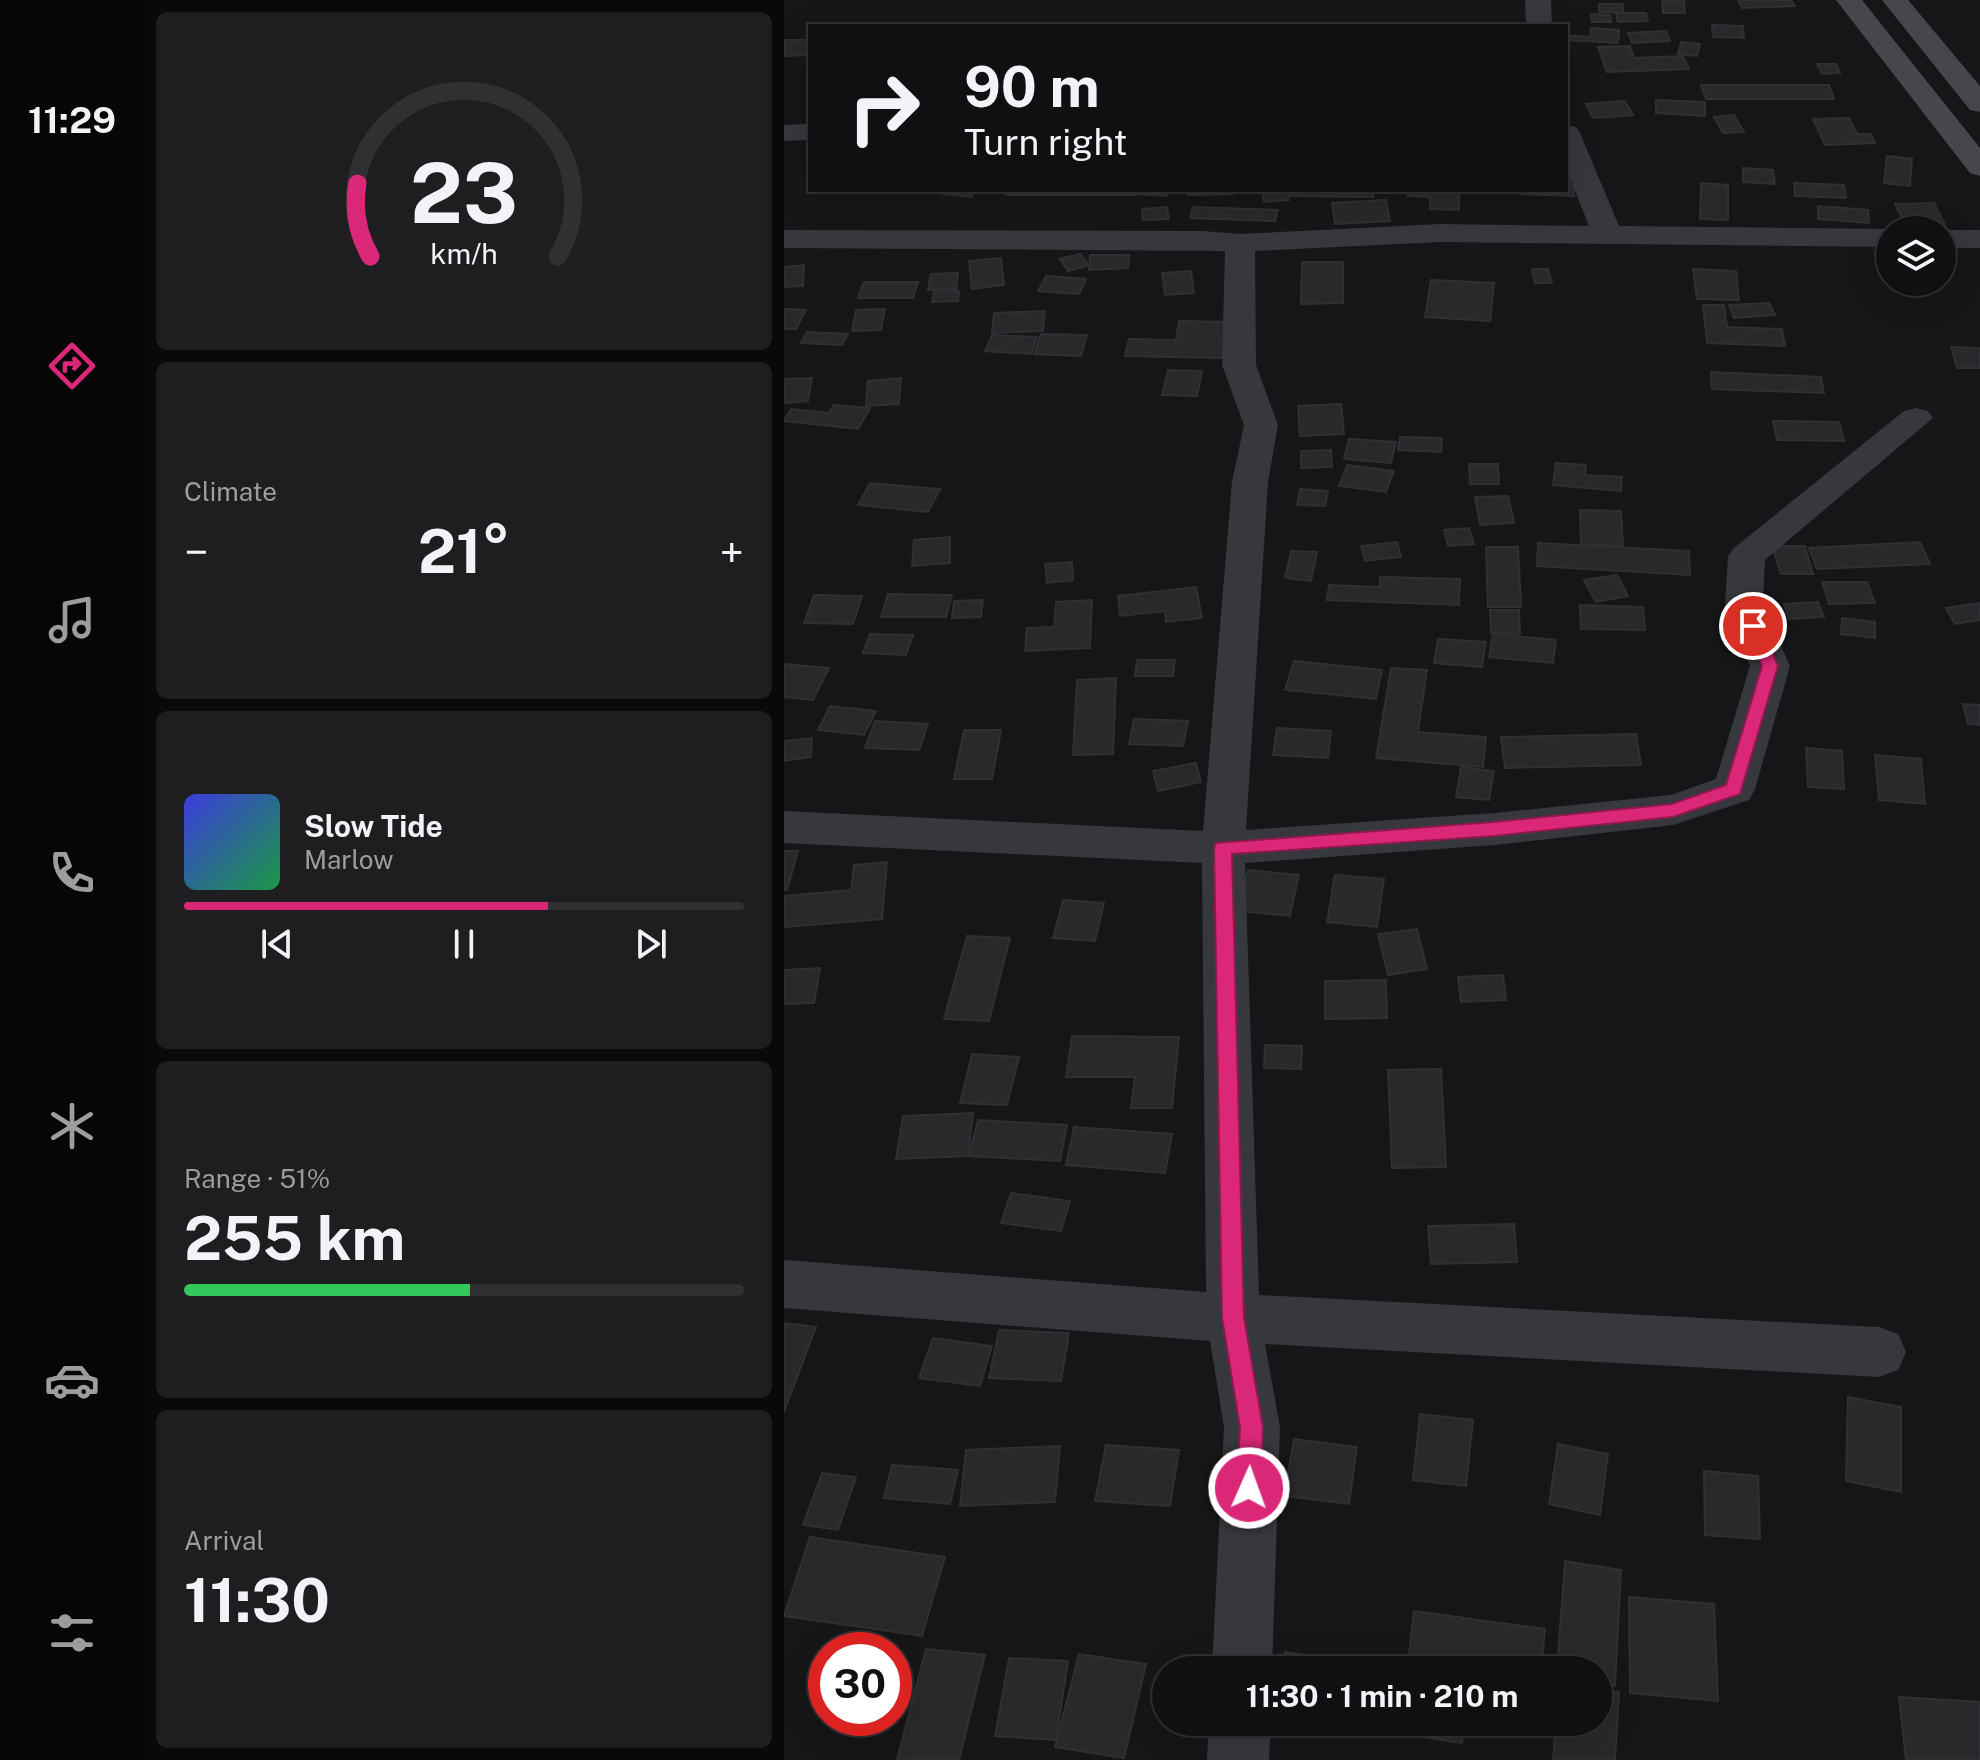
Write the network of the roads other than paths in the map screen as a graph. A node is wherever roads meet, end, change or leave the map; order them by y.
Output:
1 (1538, 0) edge
2 (1849, 0) edge
3 (1895, 0) edge
4 (1539, 24) edge
5 (1980, 104) edge
6 (808, 132) edge
7 (784, 133) edge
8 (1568, 138) edge
9 (1980, 167) edge
10 (1608, 235) junction
11 (1876, 238) edge
12 (784, 239) edge
13 (1956, 239) edge
14 (1980, 239) edge
15 (1240, 243) junction
16 (1916, 418) dead end
17 (784, 827) edge
18 (1223, 848) junction
19 (784, 1284) edge
20 (1233, 1318) junction
21 (1879, 1352) dead end
22 (1243, 1656) edge
23 (1239, 1736) edge
24 (1238, 1760) edge

1 - 4 street
2 - 9 main road
3 - 5 main road
6 - 7 street
8 - 10 street
10 - 11 street
10 - 15 street
12 - 15 street
13 - 14 street
15 - 18 street
16 - 18 street
17 - 18 street
18 - 20 street
19 - 20 street
20 - 21 street
20 - 22 street
23 - 24 street

